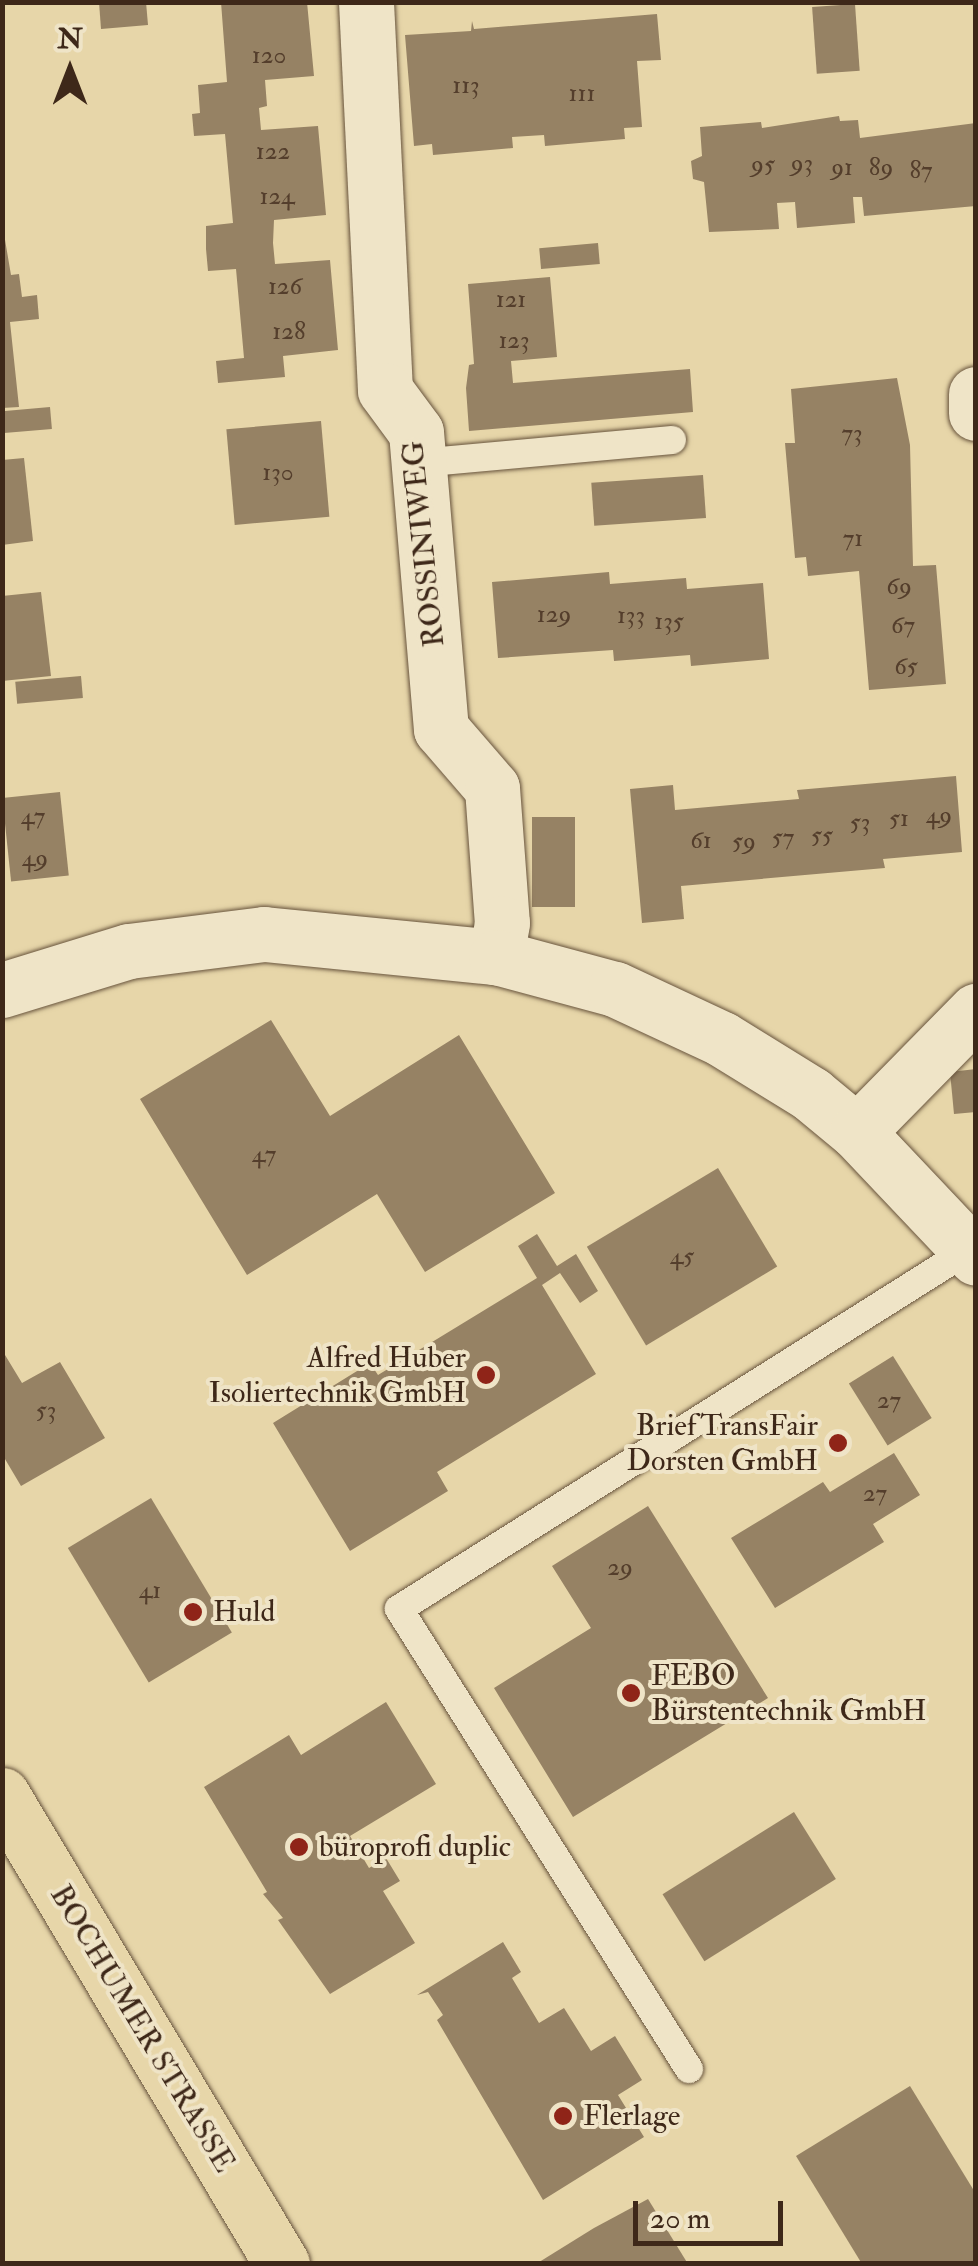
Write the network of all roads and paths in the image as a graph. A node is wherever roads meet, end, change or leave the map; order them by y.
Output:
1 (366, 2) edge
2 (976, 394) edge
3 (976, 413) edge
4 (672, 440) dead end
5 (419, 462) junction
6 (496, 957) junction
7 (2, 990) edge
8 (976, 1010) edge
9 (857, 1132) junction
10 (973, 1254) edge
11 (2, 1795) edge
12 (689, 2069) dead end
13 (282, 2264) edge

1 - 5 street, ROSSINIWEG
2 - 3 street
4 - 5 lane
5 - 6 street, ROSSINIWEG
6 - 7 street
6 - 9 street
8 - 9 street
9 - 10 street
10 - 12 lane
11 - 13 main road, BOCHUMER STRASSE

